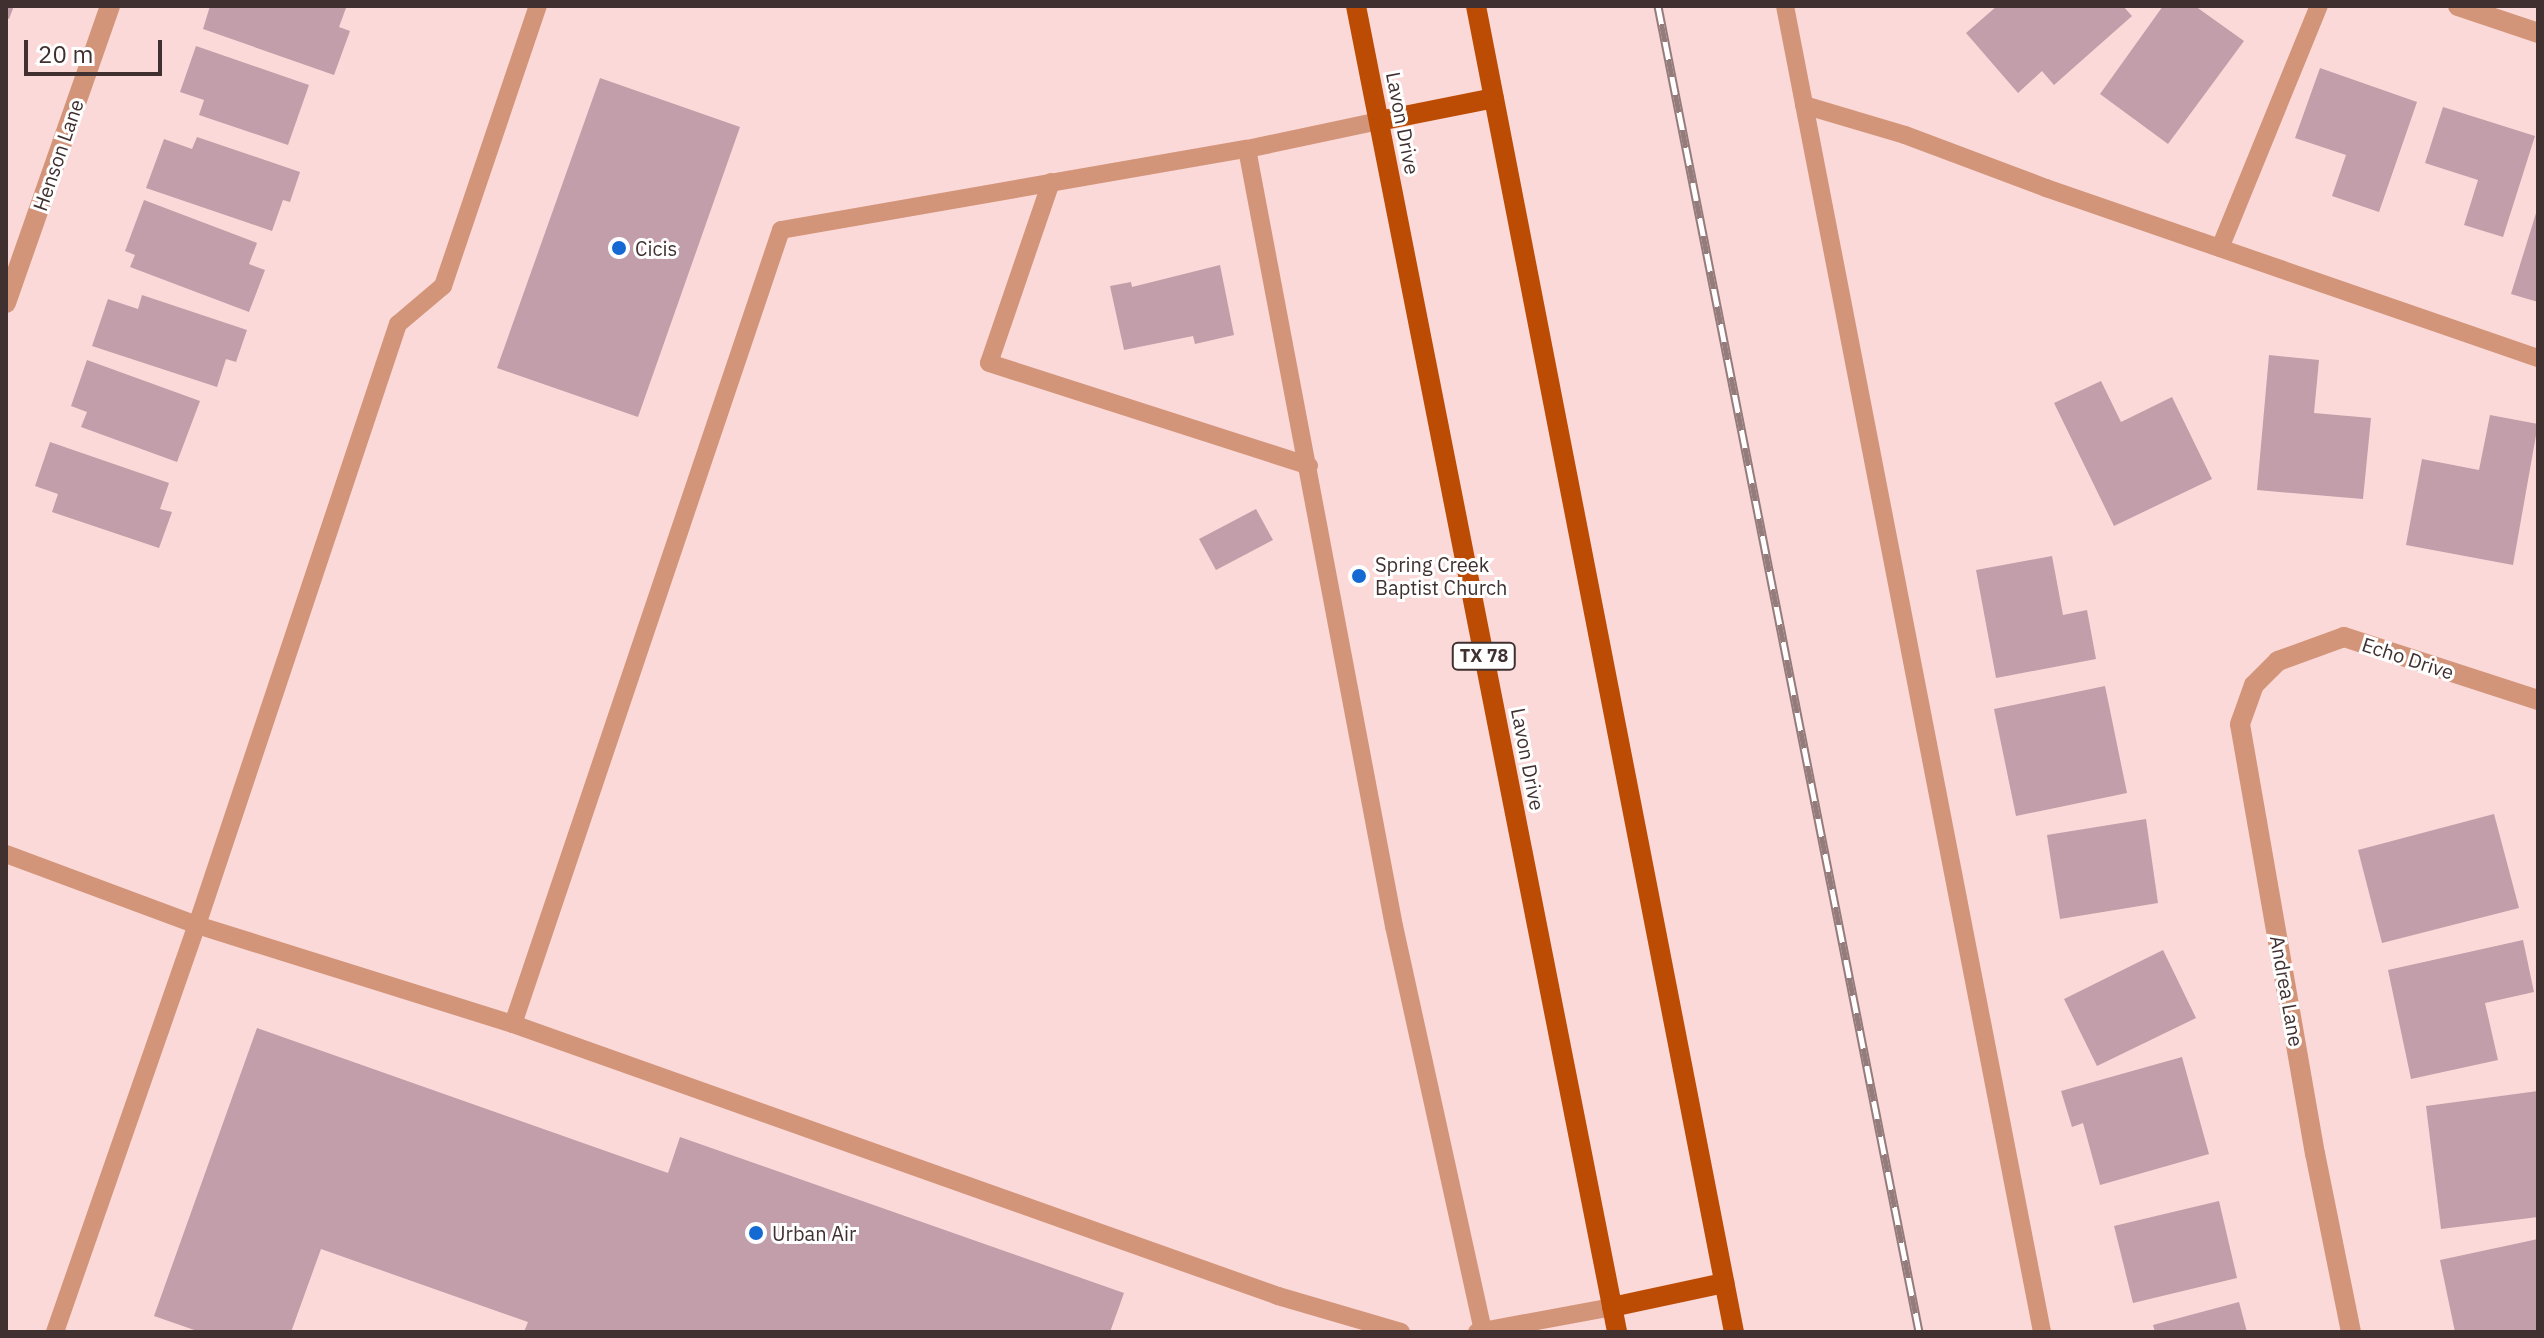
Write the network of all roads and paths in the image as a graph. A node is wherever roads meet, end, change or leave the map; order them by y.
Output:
1 (110, 6) edge
2 (538, 6) edge
3 (1356, 6) edge
4 (1476, 6) edge
5 (1785, 6) edge
6 (2319, 6) edge
7 (2458, 6) edge
8 (2538, 33) edge
9 (1494, 98) junction
10 (1804, 105) junction
11 (1379, 121) junction
12 (1247, 149) junction
13 (1051, 182) junction
14 (2220, 248) junction
15 (6, 303) edge
16 (2538, 358) edge
17 (1309, 466) junction
18 (2278, 661) joint
19 (2538, 700) edge
20 (6, 854) edge
21 (197, 925) junction
22 (513, 1024) junction
23 (1724, 1283) junction
24 (1612, 1307) junction
25 (55, 1332) edge
26 (1401, 1332) edge
27 (1481, 1332) edge
28 (1617, 1332) edge
29 (1734, 1332) edge
30 (2042, 1332) edge
31 (2351, 1332) edge

1 - 15 street, Henson Lane
2 - 21 lane
3 - 11 main road, Lavon Drive / TX 78
4 - 9 main road
5 - 10 lane
6 - 14 lane
7 - 8 street
9 - 11 main road
9 - 23 main road
10 - 14 lane
10 - 30 lane
11 - 12 lane
11 - 24 main road, Lavon Drive / TX 78
12 - 13 lane
12 - 17 lane
13 - 17 lane
13 - 22 lane
14 - 16 lane
17 - 27 lane
18 - 19 street, Echo Drive
18 - 31 street, Andrea Lane
20 - 21 lane
21 - 22 lane
21 - 25 lane
22 - 26 lane
23 - 24 main road
23 - 29 main road
24 - 27 lane
24 - 28 main road, Lavon Drive / TX 78

